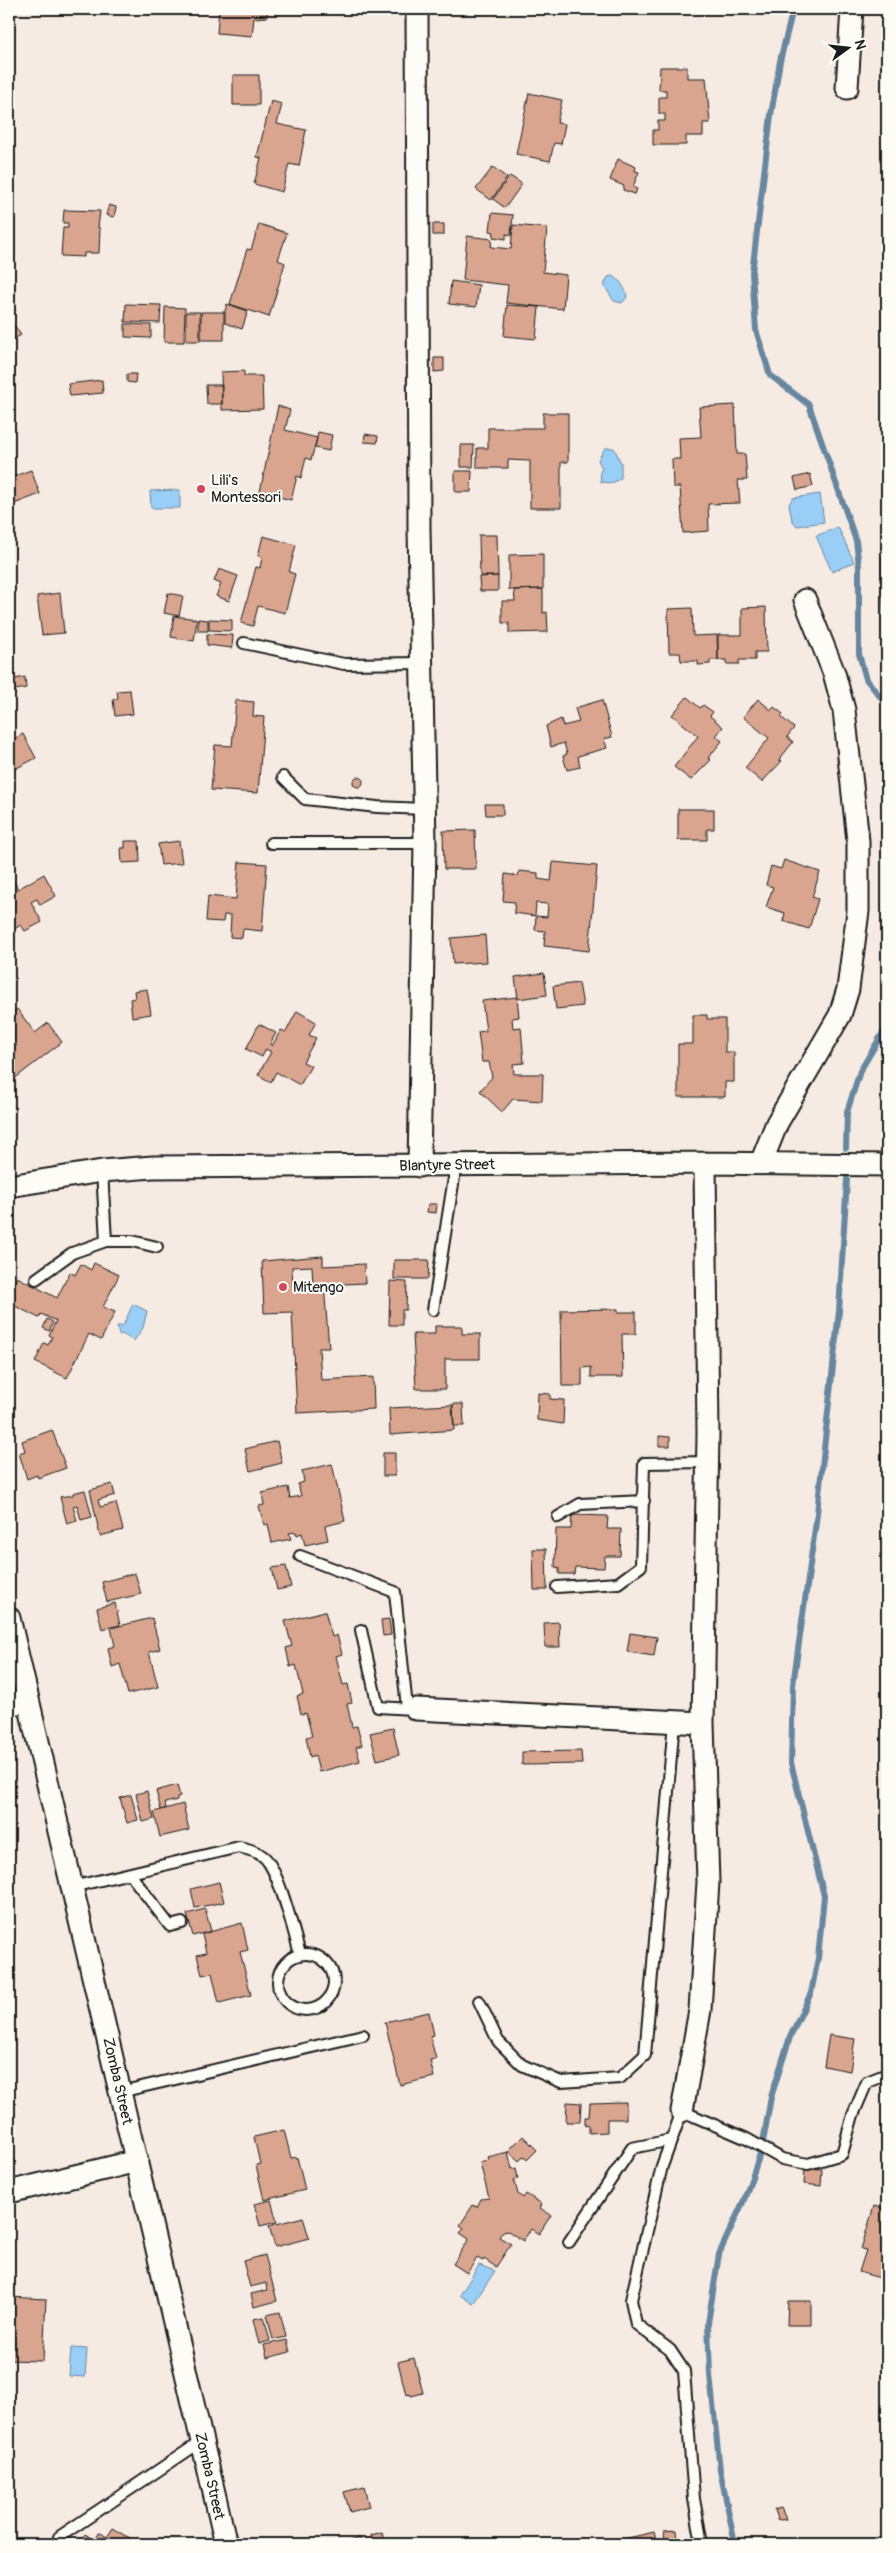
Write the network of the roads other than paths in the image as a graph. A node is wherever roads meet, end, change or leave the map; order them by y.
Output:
1 (417, 9) edge
2 (852, 9) edge
3 (847, 88) dead end
4 (804, 600) dead end
5 (244, 643) dead end
6 (422, 663) junction
7 (283, 777) dead end
8 (424, 809) junction
9 (271, 843) dead end
10 (425, 843) junction
11 (705, 1163) junction
12 (761, 1163) junction
13 (456, 1165) junction
14 (887, 1165) edge
15 (419, 1166) junction
16 (102, 1171) junction
17 (9, 1186) edge
18 (106, 1241) junction
19 (157, 1247) dead end
20 (36, 1279) dead end
21 (433, 1310) dead end
22 (708, 1462) junction
23 (644, 1501) junction
24 (558, 1517) dead end
25 (300, 1556) dead end
26 (557, 1587) dead end
27 (9, 1618) edge
28 (361, 1630) dead end
29 (18, 1702) edge
30 (412, 1709) junction
31 (674, 1722) junction
32 (703, 1723) junction
33 (130, 1874) junction
34 (72, 1887) junction
35 (182, 1923) dead end
36 (300, 1954) junction
37 (479, 2001) dead end
38 (363, 2035) dead end
39 (887, 2074) edge
40 (120, 2092) junction
41 (682, 2111) junction
42 (671, 2140) junction
43 (137, 2161) junction
44 (9, 2192) edge
45 (569, 2242) dead end
46 (202, 2441) junction
47 (59, 2537) dead end
48 (226, 2544) edge
49 (702, 2544) edge

1 - 6 street
2 - 3 street
4 - 12 street
5 - 6 lane
6 - 8 street
7 - 8 lane
8 - 10 street
9 - 10 lane
10 - 15 street
11 - 12 street, Blantyre Street
11 - 13 street, Blantyre Street
11 - 22 street
12 - 14 street, Blantyre Street
13 - 15 street, Blantyre Street
13 - 21 lane
15 - 16 street, Blantyre Street
16 - 17 street, Blantyre Street
16 - 18 lane
18 - 19 lane
18 - 20 lane
22 - 23 lane
22 - 32 street
23 - 24 lane
23 - 26 lane
25 - 30 lane
27 - 29 street, Zomba Street
28 - 30 lane
29 - 34 street, Zomba Street
30 - 31 street
31 - 32 street
31 - 37 lane
32 - 41 street
33 - 34 lane
33 - 35 lane
33 - 36 lane
34 - 40 street, Zomba Street
36 - 36 lane
38 - 40 lane
39 - 41 lane
40 - 43 street, Zomba Street
41 - 42 lane
42 - 45 lane
42 - 49 lane
43 - 44 street
43 - 46 street, Zomba Street
46 - 47 lane
46 - 48 street, Zomba Street

